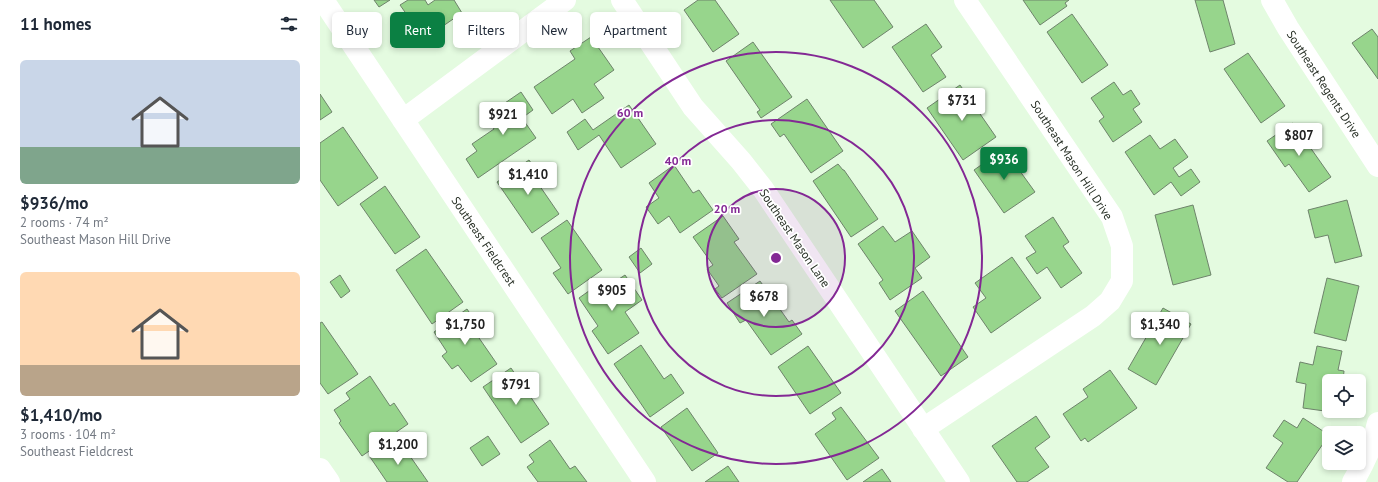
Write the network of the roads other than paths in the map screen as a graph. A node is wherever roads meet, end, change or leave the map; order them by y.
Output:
1 (323, 0) edge
2 (565, 0) edge
3 (622, 0) edge
4 (965, 0) edge
5 (1272, 0) edge
6 (403, 120) junction
7 (1378, 166) edge
8 (1378, 423) edge
9 (923, 429) junction
10 (320, 469) edge
11 (329, 482) edge
12 (645, 482) edge
13 (959, 482) edge
14 (1353, 482) edge

1 - 6 street, Southeast Fieldcrest
2 - 6 street
3 - 9 street, Southeast Mason Lane
4 - 9 street, Southeast Mason Hill Drive
5 - 7 street, Southeast Regents Drive
6 - 12 street, Southeast Fieldcrest
8 - 14 street
9 - 13 street, Southeast Mason Lane
10 - 11 street

